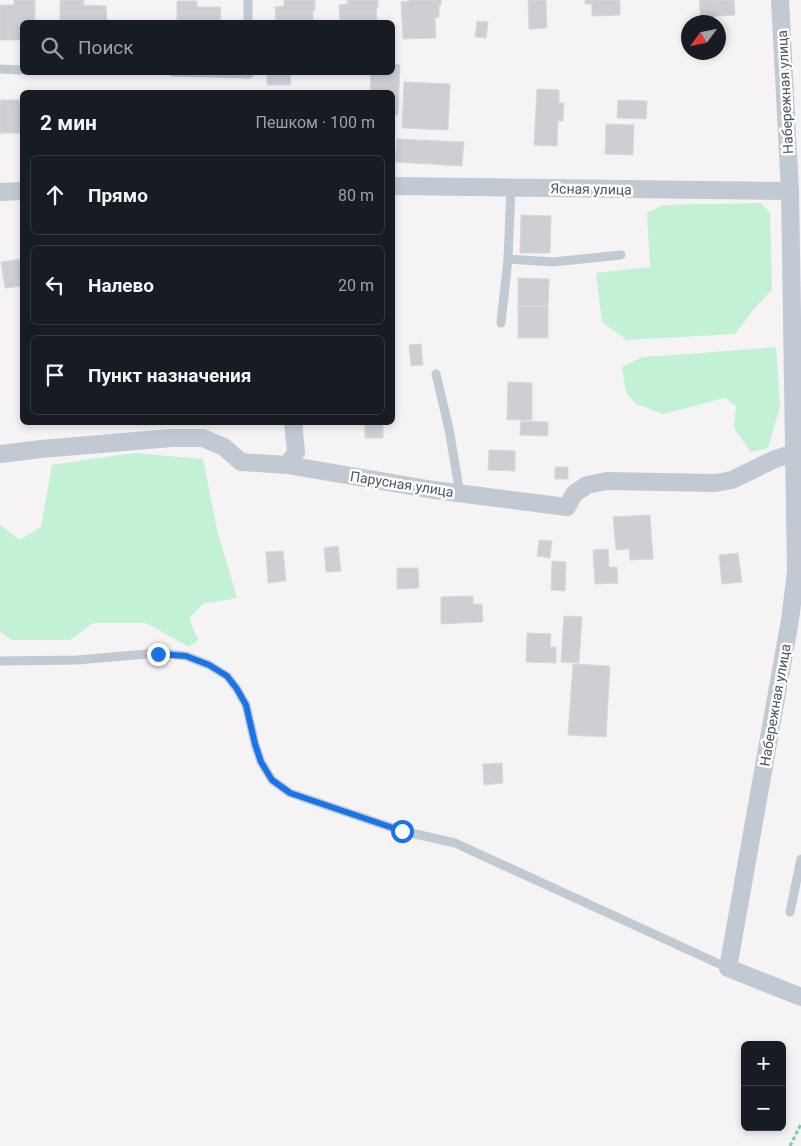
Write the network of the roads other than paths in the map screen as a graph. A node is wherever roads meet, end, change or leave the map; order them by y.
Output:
1 (248, 0) edge
2 (780, 0) edge
3 (248, 20) edge
4 (0, 69) edge
5 (20, 70) edge
6 (395, 186) edge
7 (510, 188) junction
8 (20, 191) edge
9 (790, 191) junction
10 (0, 192) edge
11 (621, 254) dead end
12 (508, 259) junction
13 (501, 324) dead end
14 (436, 374) dead end
15 (293, 425) edge
16 (794, 453) junction
17 (0, 454) edge
18 (287, 465) junction
19 (460, 494) junction
20 (0, 661) edge
21 (801, 860) edge
22 (790, 912) dead end
23 (728, 968) junction
24 (801, 997) edge

1 - 3 lane
2 - 9 street, Набережная улица
4 - 5 lane
6 - 7 street, Ясная улица
7 - 9 street, Ясная улица
7 - 12 lane
8 - 10 street
9 - 16 street, Набережная улица
11 - 12 lane
12 - 13 lane
14 - 19 lane
15 - 18 street
16 - 19 street, Парусная улица
16 - 23 street, Набережная улица
17 - 18 street, Парусная улица
18 - 19 street, Парусная улица
20 - 23 lane
21 - 22 lane
23 - 24 street

